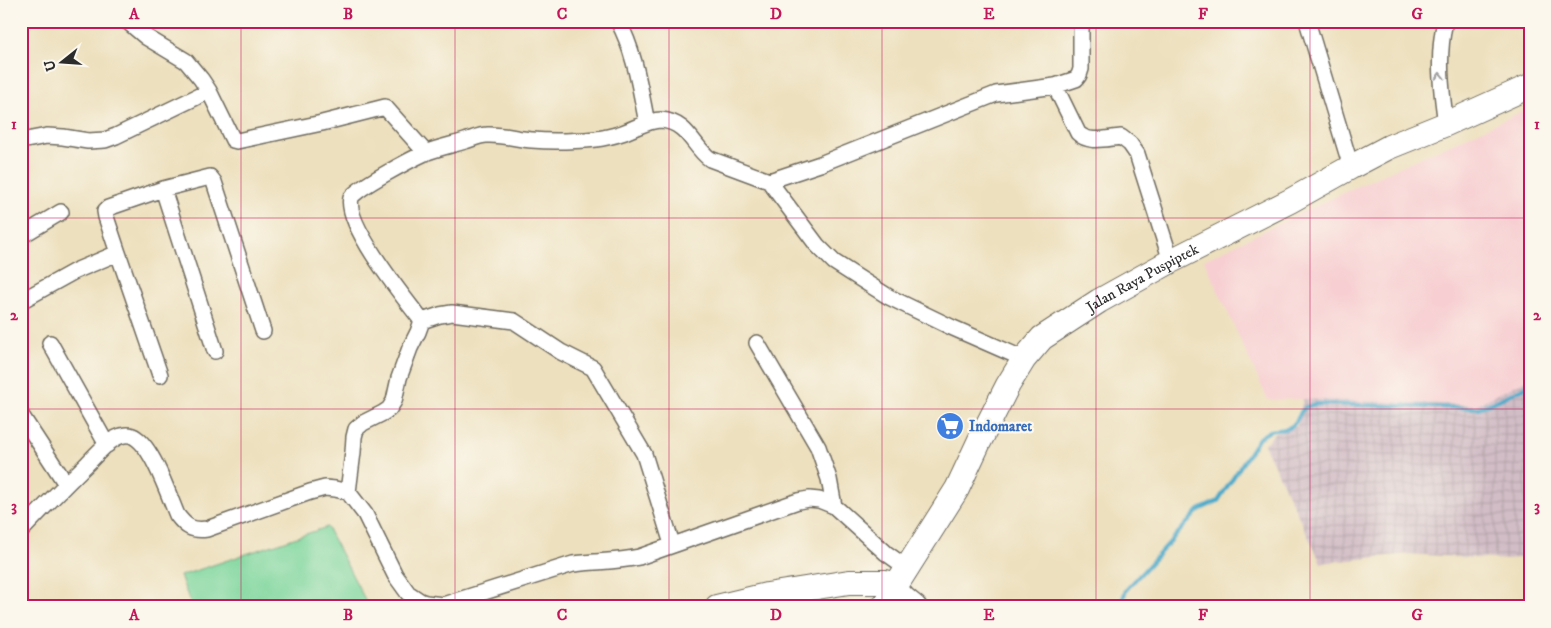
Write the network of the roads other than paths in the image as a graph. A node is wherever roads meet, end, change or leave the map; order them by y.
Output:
1 (127, 21) edge
2 (618, 21) edge
3 (1081, 21) edge
4 (1307, 21) edge
5 (1445, 21) edge
6 (1056, 86) junction
7 (1530, 86) edge
8 (209, 91) junction
9 (647, 124) junction
10 (1446, 124) junction
11 (21, 141) edge
12 (426, 153) junction
13 (1350, 167) junction
14 (769, 181) junction
15 (164, 189) junction
16 (61, 212) dead end
17 (21, 236) edge
18 (118, 253) junction
19 (1171, 261) junction
20 (21, 301) edge
21 (422, 321) junction
22 (263, 330) dead end
23 (757, 342) dead end
24 (50, 344) dead end
25 (215, 351) dead end
26 (1024, 359) junction
27 (160, 375) dead end
28 (21, 414) edge
29 (106, 445) junction
30 (66, 484) junction
31 (348, 492) junction
32 (834, 506) junction
33 (21, 531) edge
34 (672, 544) junction
35 (901, 578) junction
36 (717, 607) edge
37 (877, 607) edge
38 (916, 607) edge

1 - 8 street
2 - 9 street
3 - 6 street
4 - 13 street
10 -> 5 street
6 - 14 street
6 - 19 street
7 - 10 main road, Jalan Raya Puspiptek
8 - 11 street
8 - 12 street
9 - 12 street
9 - 14 street
10 - 13 main road, Jalan Raya Puspiptek
12 - 21 street
13 - 19 main road, Jalan Raya Puspiptek
14 - 26 street
15 - 18 street
15 - 22 street
15 - 25 street
16 - 17 street
18 - 20 street
18 - 27 street
19 - 26 main road, Jalan Raya Puspiptek
21 - 31 street
21 - 34 street
23 - 32 street
24 - 29 street
26 - 35 main road, Jalan Raya Puspiptek
28 - 30 street
29 - 30 street
29 - 31 street
30 - 33 street
31 - 34 street
32 - 34 street
32 - 35 street
35 - 36 main road
35 - 37 street, Jalan Raya Puspiptek
35 - 38 street

